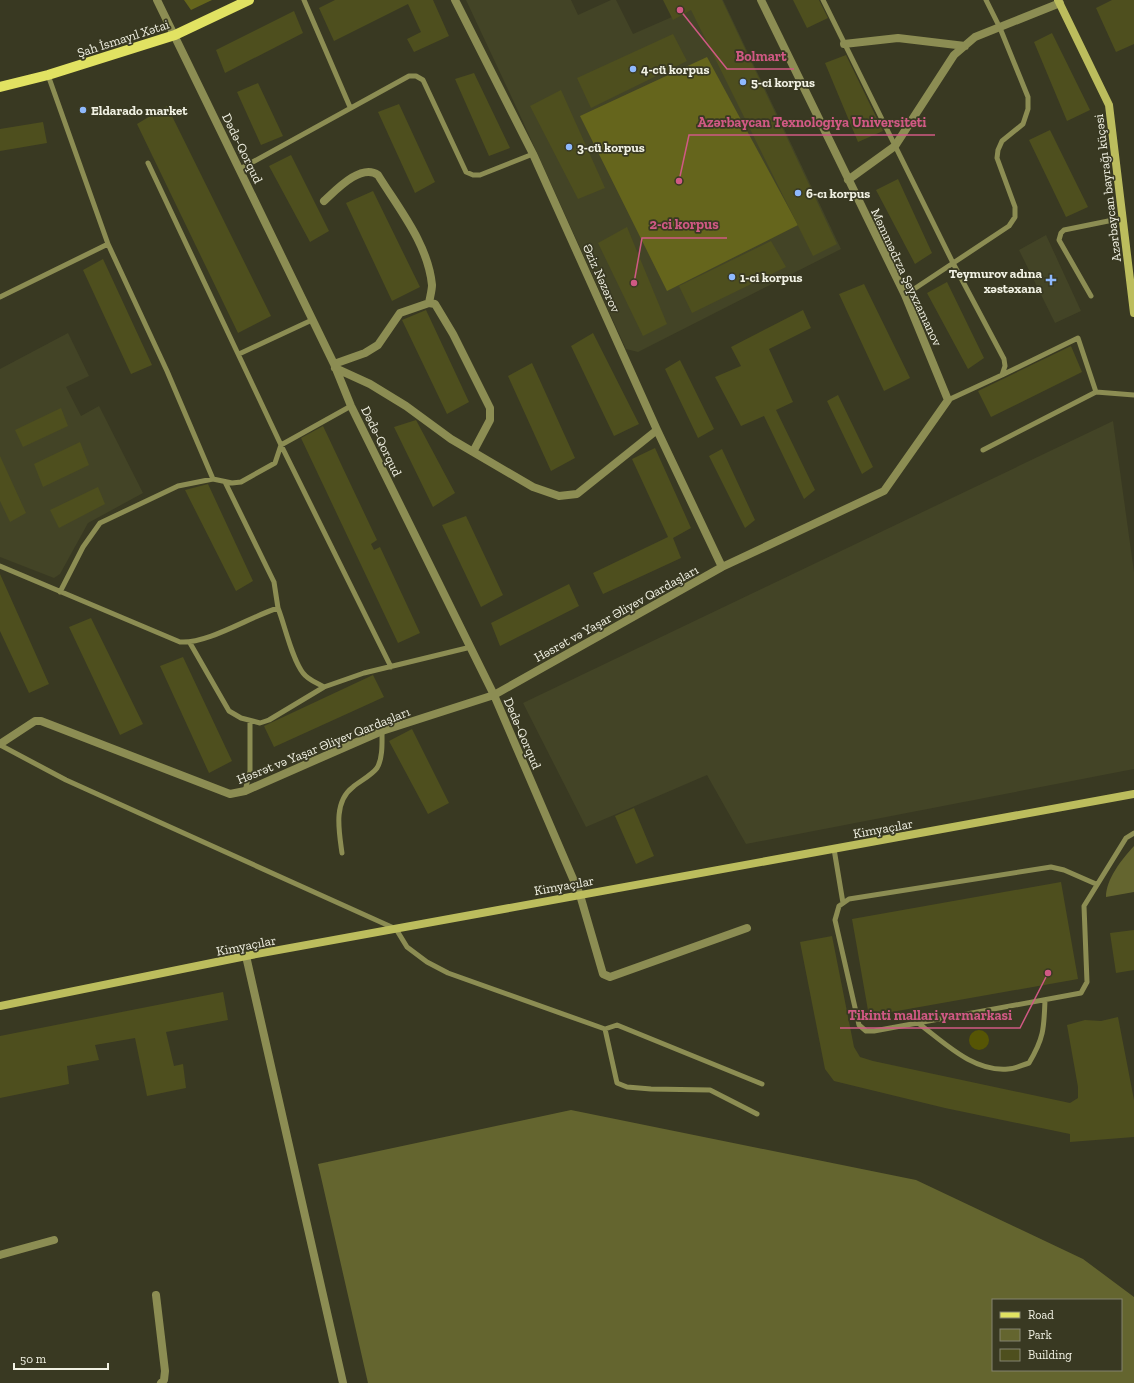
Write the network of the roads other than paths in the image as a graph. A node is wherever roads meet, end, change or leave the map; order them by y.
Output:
1 (157, 0) edge
2 (249, 0) edge
3 (304, 0) edge
4 (455, 0) edge
5 (761, 0) edge
6 (823, 0) edge
7 (986, 0) edge
8 (1059, 1) edge
9 (1000, 28) junction
10 (175, 35) junction
11 (844, 44) junction
12 (965, 46) junction
13 (48, 75) junction
14 (0, 87) edge
15 (350, 107) junction
16 (895, 146) junction
17 (533, 154) junction
18 (148, 164) dead end
19 (240, 169) junction
20 (848, 180) junction
21 (324, 201) dead end
22 (1123, 218) junction
23 (108, 244) junction
24 (953, 263) junction
25 (905, 295) junction
26 (1092, 296) dead end
27 (0, 297) edge
28 (429, 303) junction
29 (1134, 313) edge
30 (312, 320) junction
31 (239, 354) junction
32 (334, 366) junction
33 (1002, 374) junction
34 (1096, 392) junction
35 (1134, 395) edge
36 (948, 400) junction
37 (351, 406) junction
38 (657, 430) junction
39 (282, 445) junction
40 (984, 450) dead end
41 (473, 452) junction
42 (212, 479) junction
43 (225, 482) junction
44 (0, 566) edge
45 (722, 567) junction
46 (60, 592) junction
47 (278, 608) junction
48 (190, 643) junction
49 (471, 647) junction
50 (391, 667) junction
51 (324, 687) junction
52 (494, 695) junction
53 (250, 720) junction
54 (382, 731) junction
55 (0, 744) edge
56 (245, 791) junction
57 (1134, 794) edge
58 (1134, 833) edge
59 (834, 849) junction
60 (342, 853) dead end
61 (1096, 884) junction
62 (580, 895) junction
63 (843, 903) junction
64 (747, 928) dead end
65 (396, 929) junction
66 (246, 956) junction
67 (1045, 1000) junction
68 (0, 1006) edge
69 (918, 1023) junction
70 (605, 1029) junction
71 (762, 1084) dead end
72 (757, 1114) dead end
73 (54, 1240) dead end
74 (0, 1255) edge
75 (156, 1295) dead end
76 (161, 1383) edge
77 (343, 1383) edge

1 - 10 street, Dədə-Qorqud
2 - 10 main road, Şah İsmayıl Xətai
3 - 15 lane
4 - 17 street, Əziz Nəzərov
5 - 20 street, Məmmədrza Şeyxzamanov
6 - 11 lane
7 - 9 lane
8 - 9 street
8 - 22 street, Azərbaycan bayrağı küçəsi
9 - 12 street
9 - 24 lane
10 - 13 main road, Şah İsmayıl Xətai
10 - 19 street, Dədə-Qorqud
11 - 12 street
11 - 16 lane
12 - 16 street
13 - 14 main road, Şah İsmayıl Xətai
13 - 23 lane
15 - 17 lane
15 - 19 lane
16 - 20 street
16 - 24 lane
17 - 38 street, Əziz Nəzərov
18 - 31 lane
19 - 30 street, Dədə-Qorqud
20 - 25 street, Məmmədrza Şeyxzamanov
21 - 28 street
22 - 26 lane
22 - 29 street, Azərbaycan bayrağı küçəsi
23 - 27 lane
23 - 42 lane
24 - 25 lane
24 - 33 lane
25 - 36 street, Məmmədrza Şeyxzamanov
28 - 32 street
28 - 41 street
30 - 31 lane
30 - 32 street, Dədə-Qorqud
31 - 39 lane
32 - 37 street, Dədə-Qorqud
32 - 41 street
33 - 34 lane
33 - 36 lane
34 - 35 lane
34 - 40 lane
36 - 45 street, Həsrət və Yaşar Əliyev Qardaşları
37 - 39 lane
37 - 49 street, Dədə-Qorqud
38 - 41 street
38 - 45 street, Əziz Nəzərov
39 - 43 lane
39 - 50 lane
42 - 43 lane
42 - 46 lane
43 - 47 lane
44 - 46 lane
45 - 52 street, Həsrət və Yaşar Əliyev Qardaşları
46 - 48 lane
47 - 48 lane
47 - 51 lane
48 - 53 lane
49 - 50 lane
49 - 52 street, Dədə-Qorqud
50 - 51 lane
51 - 53 lane
52 - 54 street, Həsrət və Yaşar Əliyev Qardaşları
52 - 62 street, Dədə-Qorqud
53 - 56 lane
54 - 56 street, Həsrət və Yaşar Əliyev Qardaşları
54 - 60 lane
55 - 56 street, Həsrət və Yaşar Əliyev Qardaşları
55 - 65 lane, Həsrət və Yaşar Əliyev Qardaşları
57 - 59 street, Kimyaçılar
58 - 61 lane
59 - 62 street, Kimyaçılar
59 - 63 lane
61 - 63 lane
61 - 67 lane
62 - 64 street, Dədə-Qorqud
62 - 65 street, Kimyaçılar
63 - 69 lane
65 - 66 street, Kimyaçılar
65 - 70 lane
66 - 68 street, Kimyaçılar
66 - 77 street
67 - 69 lane
67 - 69 lane
70 - 71 lane
70 - 72 lane
73 - 74 street
75 - 76 street

